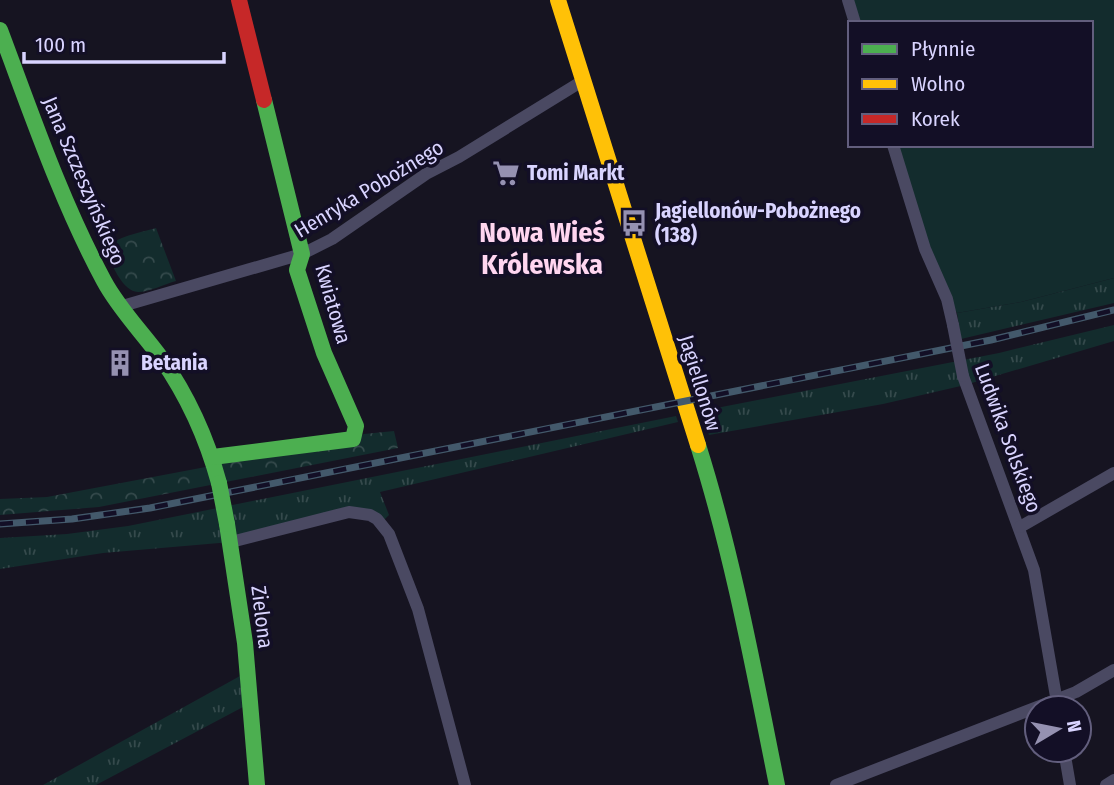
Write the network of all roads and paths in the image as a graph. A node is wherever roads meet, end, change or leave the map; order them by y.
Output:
1 (239, 0) edge
2 (558, 0) edge
3 (848, 0) edge
4 (854, 21) edge
5 (0, 30) edge
6 (584, 80) junction
7 (894, 147) edge
8 (302, 254) junction
9 (119, 307) junction
10 (213, 457) junction
11 (1114, 472) edge
12 (1020, 527) junction
13 (231, 542) junction
14 (1114, 670) edge
15 (1055, 694) edge
16 (1073, 694) edge
17 (1023, 716) edge
18 (1066, 764) edge
19 (1114, 780) edge
20 (257, 785) edge
21 (465, 785) edge
22 (777, 785) edge
23 (836, 785) edge
24 (1070, 785) edge
25 (1106, 785) edge

1 - 8 street, Kwiatowa
2 - 6 street, Jagiellonów
3 - 4 street
5 - 9 street, Jana Szczeszyńskiego
6 - 8 street, Henryka Pobożnego
6 - 22 street, Jagiellonów
7 - 12 street, Ludwika Solskiego, bridge
8 - 9 street, Henryka Pobożnego
8 - 10 street, Kwiatowa
9 - 10 street, Jana Szczeszyńskiego
10 - 13 street, Zielona, bridge
11 - 12 street
12 - 15 street, Ludwika Solskiego
13 - 20 street, Zielona
13 - 21 street
14 - 16 street
17 - 23 street
18 - 24 street
19 - 25 street

